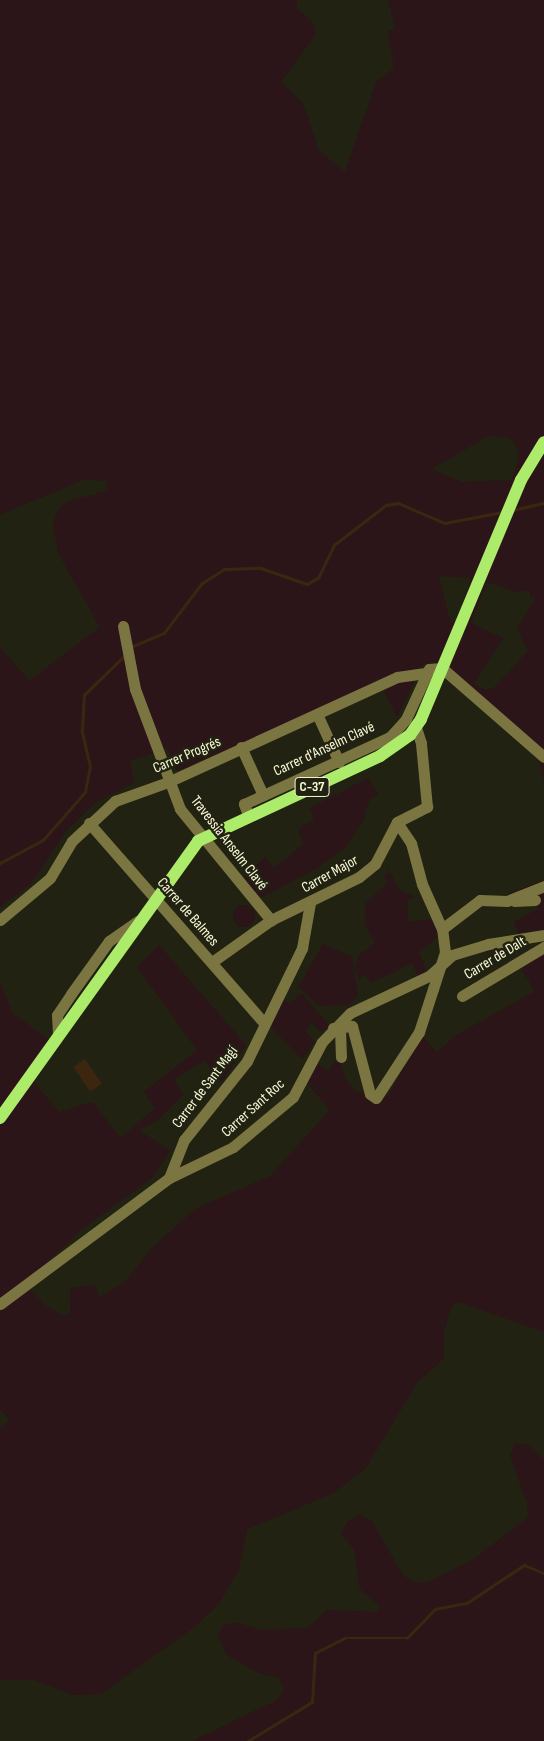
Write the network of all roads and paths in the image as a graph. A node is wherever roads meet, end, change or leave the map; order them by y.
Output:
1 (544, 442) edge
2 (123, 626) dead end
3 (444, 662) junction
4 (424, 673) junction
5 (435, 685) junction
6 (317, 714) junction
7 (416, 728) junction
8 (241, 747) junction
9 (544, 757) edge
10 (339, 762) junction
11 (168, 782) junction
12 (263, 795) junction
13 (248, 815) junction
14 (90, 822) junction
15 (397, 822) junction
16 (203, 838) junction
17 (544, 886) edge
18 (155, 897) junction
19 (535, 900) dead end
20 (507, 901) junction
21 (310, 903) junction
22 (0, 920) edge
23 (271, 920) junction
24 (442, 928) junction
25 (544, 936) edge
26 (544, 947) edge
27 (442, 959) junction
28 (212, 962) junction
29 (462, 996) dead end
30 (263, 1022) junction
31 (336, 1029) junction
32 (341, 1057) dead end
33 (0, 1118) edge
34 (168, 1178) junction
35 (0, 1304) edge

1 - 3 main road, C-37
2 - 11 street, Travessia Anselm Clavé
3 - 4 street
3 - 5 main road, Carrer d'Anselm Clavé / C-37
3 - 9 street
4 - 5 street
4 - 6 street, Carrer Progrés
4 - 10 street, Carrer d'Anselm Clavé
5 - 7 main road, Carrer d'Anselm Clavé / C-37
6 - 8 street, Carrer Progrés
6 - 10 street
7 - 13 main road, Carrer d'Anselm Clavé / C-37
7 - 15 street
8 - 11 street, Carrer Progrés
8 - 12 street
10 - 12 street, Carrer d'Anselm Clavé
11 - 14 street, Carrer Progrés
11 - 16 street, Travessia Anselm Clavé
12 - 13 street, Carrer d'Anselm Clavé
13 - 16 main road, Carrer d'Anselm Clavé / C-37
14 - 18 street, Carrer de Balmes
14 - 22 street, Carrer Progrés
15 - 21 street, Carrer Major
15 - 24 street
16 - 18 main road, Carrer d'Anselm Clavé / C-37
16 - 23 street, Travessia Anselm Clavé
17 - 20 street
18 - 28 street, Carrer de Balmes
18 - 33 main road, Carrer d'Anselm Clavé / C-37
19 - 20 street
20 - 24 street
21 - 23 street, Carrer Major
21 - 30 street, Carrer de Sant Magí
23 - 28 street, Carrer Major
24 - 27 street
25 - 27 street
26 - 29 street, Carrer de Dalt
27 - 31 street, Carrer Sant Roc
27 - 31 street
28 - 30 street, Carrer de Balmes
30 - 34 street, Carrer de Sant Magí
31 - 32 street
31 - 34 street, Carrer Sant Roc
34 - 35 street

